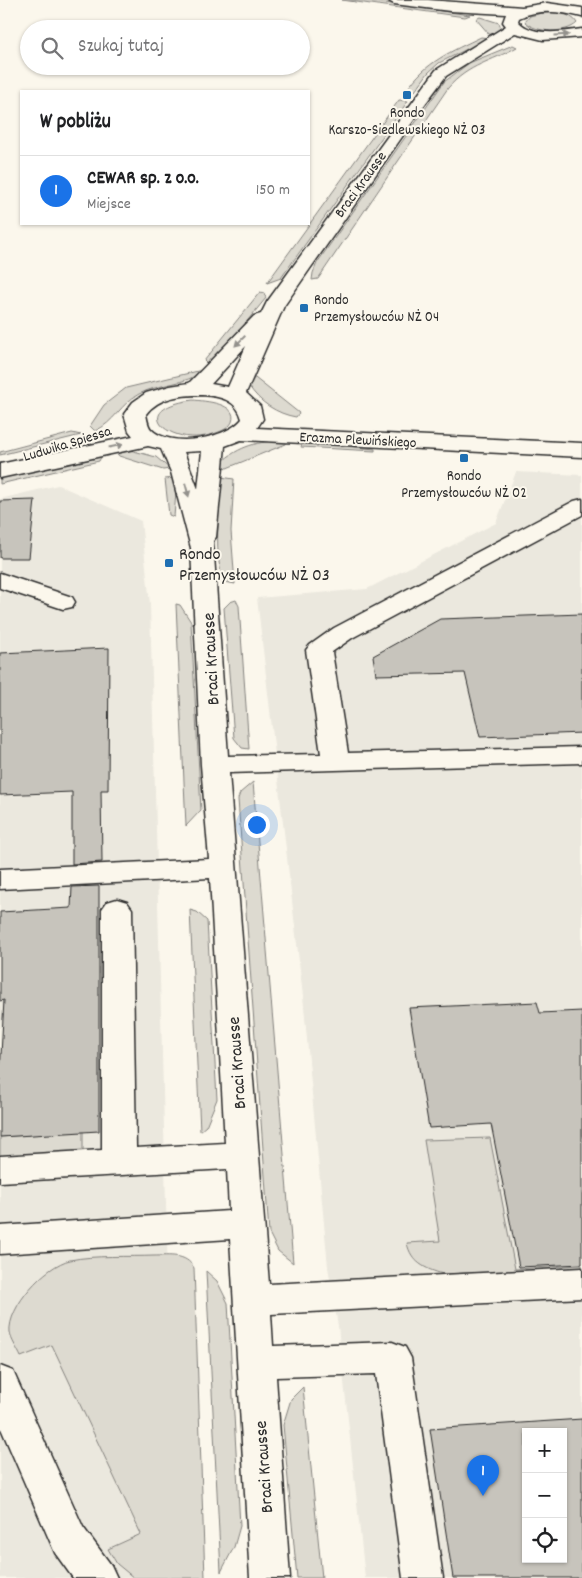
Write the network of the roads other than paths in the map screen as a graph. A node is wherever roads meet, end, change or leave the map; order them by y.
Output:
1 (394, 0) edge
2 (582, 5) edge
3 (450, 7) junction
4 (561, 9) junction
5 (522, 11) junction
6 (582, 13) edge
7 (512, 24) junction
8 (582, 33) edge
9 (541, 35) junction
10 (477, 52) junction
11 (274, 306) junction
12 (195, 389) junction
13 (234, 396) junction
14 (253, 414) junction
15 (134, 421) junction
16 (241, 434) junction
17 (161, 442) junction
18 (214, 444) junction
19 (474, 444) junction
20 (582, 450) edge
21 (0, 464) edge
22 (0, 471) edge
23 (582, 506) edge
24 (203, 548) junction
25 (0, 580) edge
26 (63, 602) dead end
27 (582, 755) edge
28 (336, 761) junction
29 (215, 765) junction
30 (224, 868) junction
31 (0, 879) edge
32 (117, 909) dead end
33 (242, 1155) junction
34 (119, 1162) junction
35 (0, 1169) edge
36 (246, 1224) junction
37 (0, 1240) edge
38 (582, 1283) edge
39 (251, 1300) junction
40 (256, 1362) junction
41 (0, 1382) edge
42 (97, 1578) edge
43 (270, 1578) edge
44 (423, 1578) edge

1 - 3 street
2 - 4 street
3 - 5 street
3 - 7 street
4 - 5 street
4 - 6 street
5 - 7 street, Braci Krausse
7 - 9 street
7 - 10 street, Braci Krausse
9 -> 8 street
9 - 10 street, Braci Krausse
10 - 11 street, Braci Krausse
11 -> 12 street, Braci Krausse
11 - 13 street, Braci Krausse
12 - 13 street
12 - 15 street
13 - 14 street
14 - 16 street
14 - 19 street, Erazma Plewińskiego
15 - 17 street
15 - 21 street, Ludwika Spiessa
16 - 18 street
16 - 19 street, Erazma Plewińskiego
17 - 18 street
22 -> 17 street
17 -> 24 street, Braci Krausse
18 - 24 street, Braci Krausse
19 - 20 street, Erazma Plewińskiego
23 - 28 street
24 - 29 street, Braci Krausse
25 - 26 street
27 - 28 street
28 - 29 street
29 - 30 street, Braci Krausse
30 - 31 street
30 - 33 street, Braci Krausse
32 - 34 street
33 - 34 street
33 - 36 street, Braci Krausse
34 - 35 street
36 - 37 street
36 - 39 street, Braci Krausse
38 - 39 street
39 - 40 street, Braci Krausse
40 - 43 street, Braci Krausse
40 - 44 street
41 - 42 street

